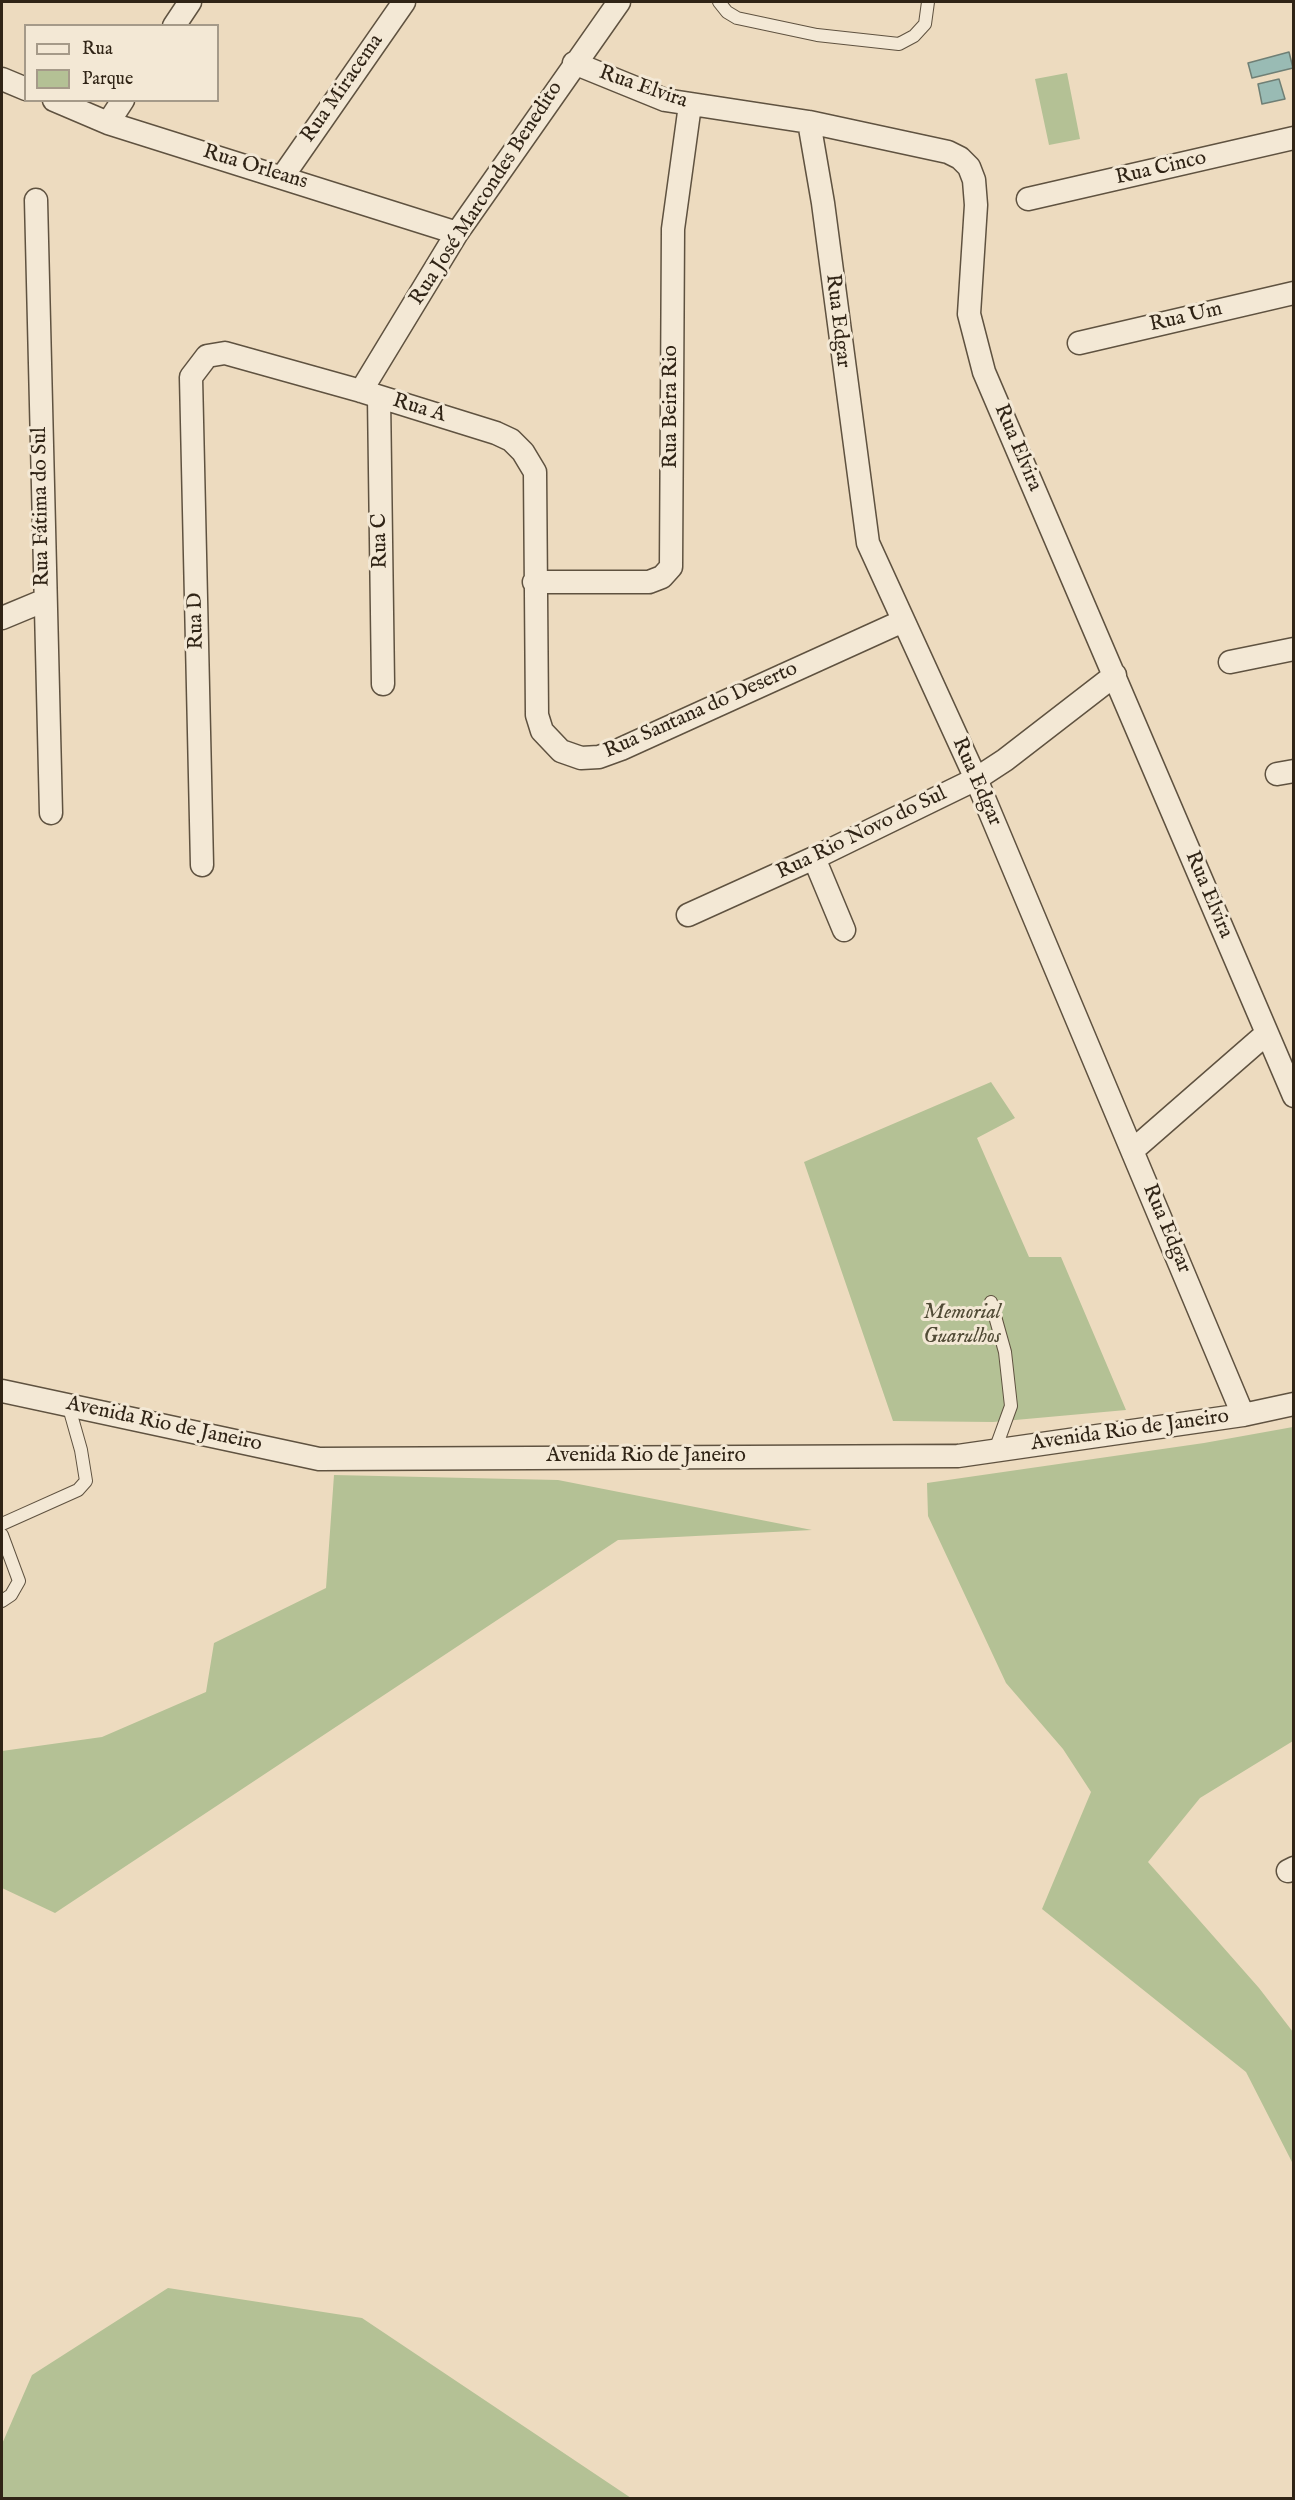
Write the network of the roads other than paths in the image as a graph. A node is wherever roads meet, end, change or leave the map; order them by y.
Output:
1 (190, 2) edge
2 (404, 2) edge
3 (619, 2) edge
4 (719, 2) edge
5 (928, 2) edge
6 (175, 24) edge
7 (573, 63) junction
8 (2, 79) edge
9 (24, 88) edge
10 (59, 102) edge
11 (122, 102) edge
12 (690, 105) junction
13 (809, 122) junction
14 (108, 123) junction
15 (1293, 138) edge
16 (283, 176) junction
17 (1028, 199) dead end
18 (36, 200) dead end
19 (457, 232) junction
20 (1293, 293) edge
21 (1079, 343) dead end
22 (191, 377) joint
23 (370, 394) junction
24 (534, 582) junction
25 (44, 601) junction
26 (2, 618) edge
27 (903, 621) junction
28 (1293, 649) edge
29 (1230, 662) dead end
30 (1115, 675) junction
31 (382, 684) dead end
32 (976, 779) junction
33 (51, 813) dead end
34 (814, 858) junction
35 (202, 865) dead end
36 (688, 915) dead end
37 (844, 930) dead end
38 (1266, 1034) junction
39 (1293, 1096) edge
40 (1133, 1150) junction
41 (991, 1302) dead end
42 (2, 1391) edge
43 (68, 1404) junction
44 (1293, 1404) edge
45 (1243, 1415) junction
46 (995, 1450) junction
47 (2, 1524) edge
48 (2, 1535) edge
49 (7, 1564) edge
50 (2, 1600) edge

1 - 6 street
2 - 16 street, Rua Miracema
3 - 7 street, Rua José Marcondes Benedito
4 - 5 lane
7 - 12 street, Rua Elvira
7 - 19 street, Rua José Marcondes Benedito
8 - 9 street
10 - 14 street, Rua Orleans
11 - 14 street
12 - 13 street, Rua Elvira
12 - 24 street, Rua Beira Rio
13 - 27 street, Rua Edgar
13 - 30 street, Rua Elvira
14 - 16 street, Rua Orleans
15 - 17 street, Rua Cinco
16 - 19 street, Rua Orleans
18 - 25 street, Rua Fátima do Sul
19 - 23 street, Rua José Marcondes Benedito
20 - 21 street, Rua Um
22 - 23 street, Rua A
22 - 35 street, Rua D
23 - 24 street, Rua A
23 - 31 street, Rua C
24 - 27 street, Rua Santana do Deserto
25 - 26 street
25 - 33 street, Rua Fátima do Sul
27 - 32 street, Rua Edgar
28 - 29 street
30 - 32 street, Rua Rio Novo do Sul
30 - 38 street, Rua Elvira
32 - 34 street, Rua Rio Novo do Sul
32 - 40 street, Rua Edgar
34 - 36 street, Rua Rio Novo do Sul
34 - 37 street
38 - 39 street, Rua Elvira
38 - 40 street
40 - 45 street, Rua Edgar
41 - 46 lane
42 - 43 street, Avenida Rio de Janeiro
43 - 46 street, Avenida Rio de Janeiro
43 - 47 lane
44 - 45 street, Avenida Rio de Janeiro
45 - 46 street, Avenida Rio de Janeiro
48 - 49 lane
49 - 50 lane

